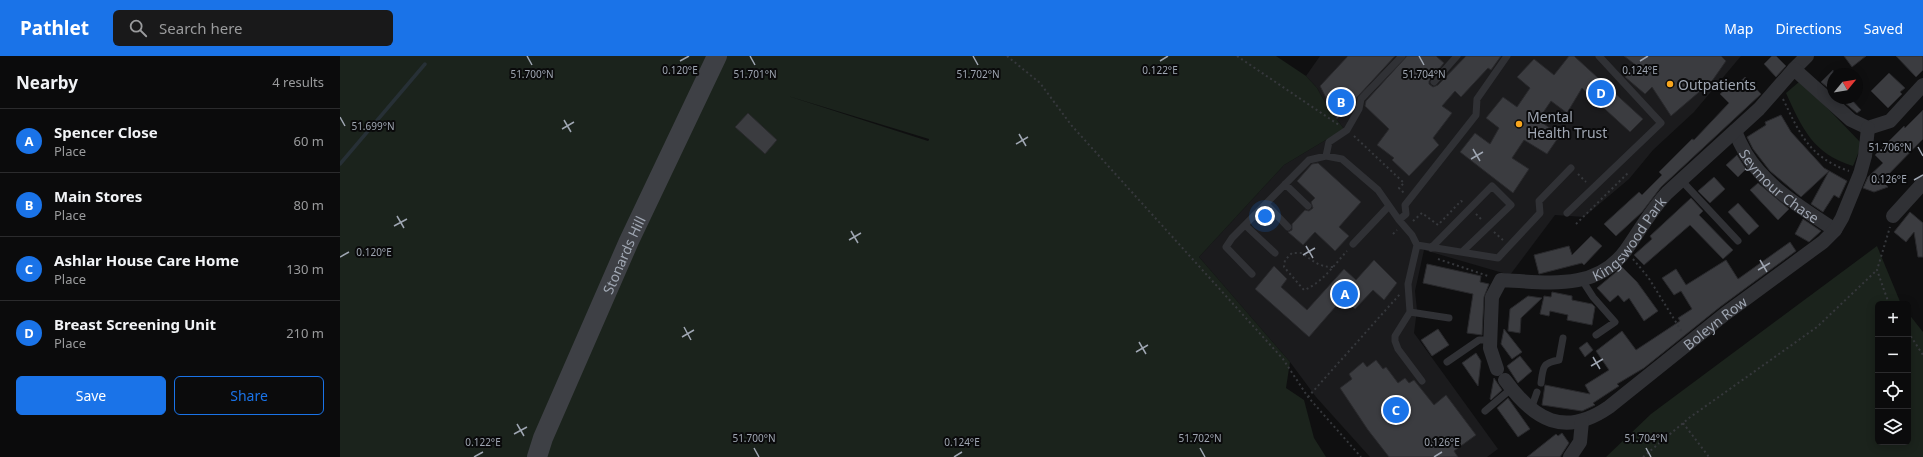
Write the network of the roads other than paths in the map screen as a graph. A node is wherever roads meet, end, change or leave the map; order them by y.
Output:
1 (717, 56) edge
2 (1402, 56) edge
3 (1457, 56) edge
4 (1508, 56) edge
5 (1599, 56) edge
6 (1807, 56) edge
7 (1794, 70) junction
8 (1434, 82) dead end
9 (1923, 86) edge
10 (1868, 128) junction
11 (1735, 131) junction
12 (1326, 156) junction
13 (1571, 168) road end
14 (1681, 180) junction
15 (1923, 183) edge
16 (1285, 184) junction
17 (1266, 204) junction
18 (1308, 206) dead end
19 (1389, 206) junction
20 (1568, 213) dead end
21 (1893, 216) road end
22 (1399, 220) junction
23 (1245, 225) junction
24 (1288, 227) dead end
25 (1835, 230) junction
26 (1738, 240) dead end
27 (1353, 244) road end
28 (1417, 245) junction
29 (1432, 248) junction
30 (1462, 252) junction
31 (1275, 253) dead end
32 (1252, 274) dead end
33 (1582, 280) junction
34 (1410, 312) junction
35 (1449, 318) dead end
36 (1596, 335) dead end
37 (1563, 338) dead end
38 (1490, 340) junction
39 (1447, 362) dead end
40 (1497, 369) dead end
41 (1422, 382) dead end
42 (1541, 383) dead end
43 (1508, 385) joint
44 (1537, 392) dead end
45 (1531, 409) junction
46 (1485, 411) dead end
47 (1582, 421) junction
48 (537, 457) edge
49 (1570, 457) edge

1 - 48 street, Stonards Hill
2 - 12 lane
3 - 8 lane
4 - 22 lane
5 - 20 lane
6 - 7 street, Kingswood Park
7 - 10 street
7 - 11 street, Kingswood Park
9 - 10 street
10 - 25 street, Boleyn Row
11 - 14 street, Kingswood Park
11 - 25 street, Seymour Chase
12 - 16 lane
12 - 19 lane
13 - 30 lane
14 - 26 lane
14 - 33 street, Kingswood Park
15 - 21 street
16 - 17 lane
16 - 18 lane
17 - 23 lane
17 - 24 lane
19 - 22 lane
19 - 27 lane
22 - 28 lane
23 - 31 lane
23 - 32 lane
25 - 47 street, Boleyn Row
28 - 29 lane
28 - 34 lane
29 - 30 lane
29 - 30 lane
33 - 36 lane
33 - 38 street, Kingswood Park
34 - 35 lane
34 - 41 lane
37 - 42 lane
38 - 39 lane
38 - 40 street
43 - 45 street, Boleyn Row
43 - 46 lane
44 - 45 lane
45 - 47 street, Boleyn Row
47 - 49 street

